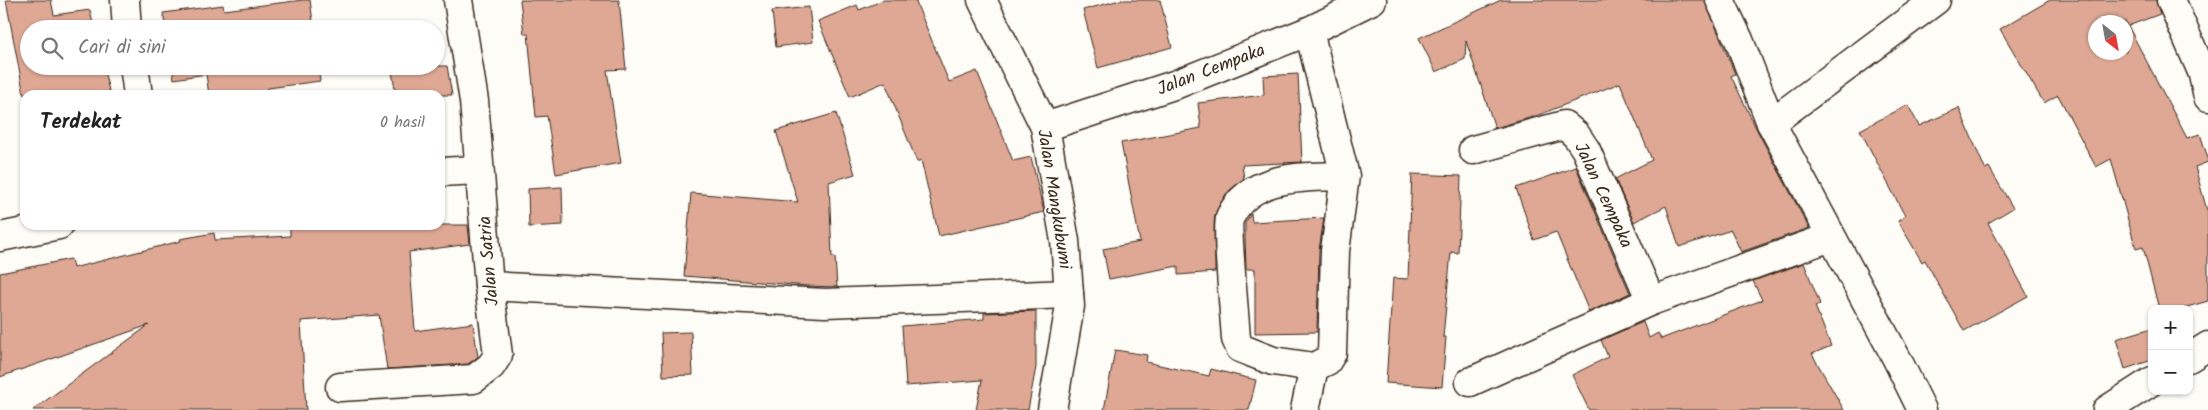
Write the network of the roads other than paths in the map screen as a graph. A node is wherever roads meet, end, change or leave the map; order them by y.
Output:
1 (125, 0) edge
2 (458, 0) edge
3 (982, 0) edge
4 (1372, 0) edge
5 (1720, 0) edge
6 (1936, 0) edge
7 (2171, 0) edge
8 (126, 20) edge
9 (1309, 31) junction
10 (135, 75) edge
11 (137, 90) edge
12 (2208, 97) edge
13 (1772, 124) junction
14 (1045, 127) junction
15 (1473, 150) dead end
16 (479, 170) junction
17 (445, 172) edge
18 (1345, 176) junction
19 (34, 230) edge
20 (0, 237) edge
21 (1831, 237) junction
22 (489, 286) junction
23 (1069, 294) junction
24 (1651, 301) junction
25 (2208, 346) edge
26 (2193, 355) edge
27 (1314, 367) junction
28 (1470, 382) dead end
29 (2148, 384) edge
30 (340, 387) dead end
31 (1052, 410) edge
32 (1305, 410) edge
33 (1922, 410) edge
34 (2107, 410) edge

1 - 8 street
2 - 16 street, Jalan Satria
3 - 14 street, Jalan Mangkubumi
4 - 9 street, Jalan Cempaka
5 - 13 street
6 - 13 street
7 - 12 street
9 - 14 street, Jalan Cempaka
9 - 18 street
10 - 11 street
13 - 21 street
14 - 23 street, Jalan Mangkubumi
15 - 24 street, Jalan Cempaka
16 - 17 street
16 - 22 street, Jalan Satria
18 - 27 street
18 - 27 street
19 - 20 street
21 - 24 street
21 - 33 street
22 - 23 street
22 - 30 street, Jalan Satria
23 - 31 street, Jalan Mangkubumi
24 - 28 street
25 - 26 street
27 - 32 street
29 - 34 street

